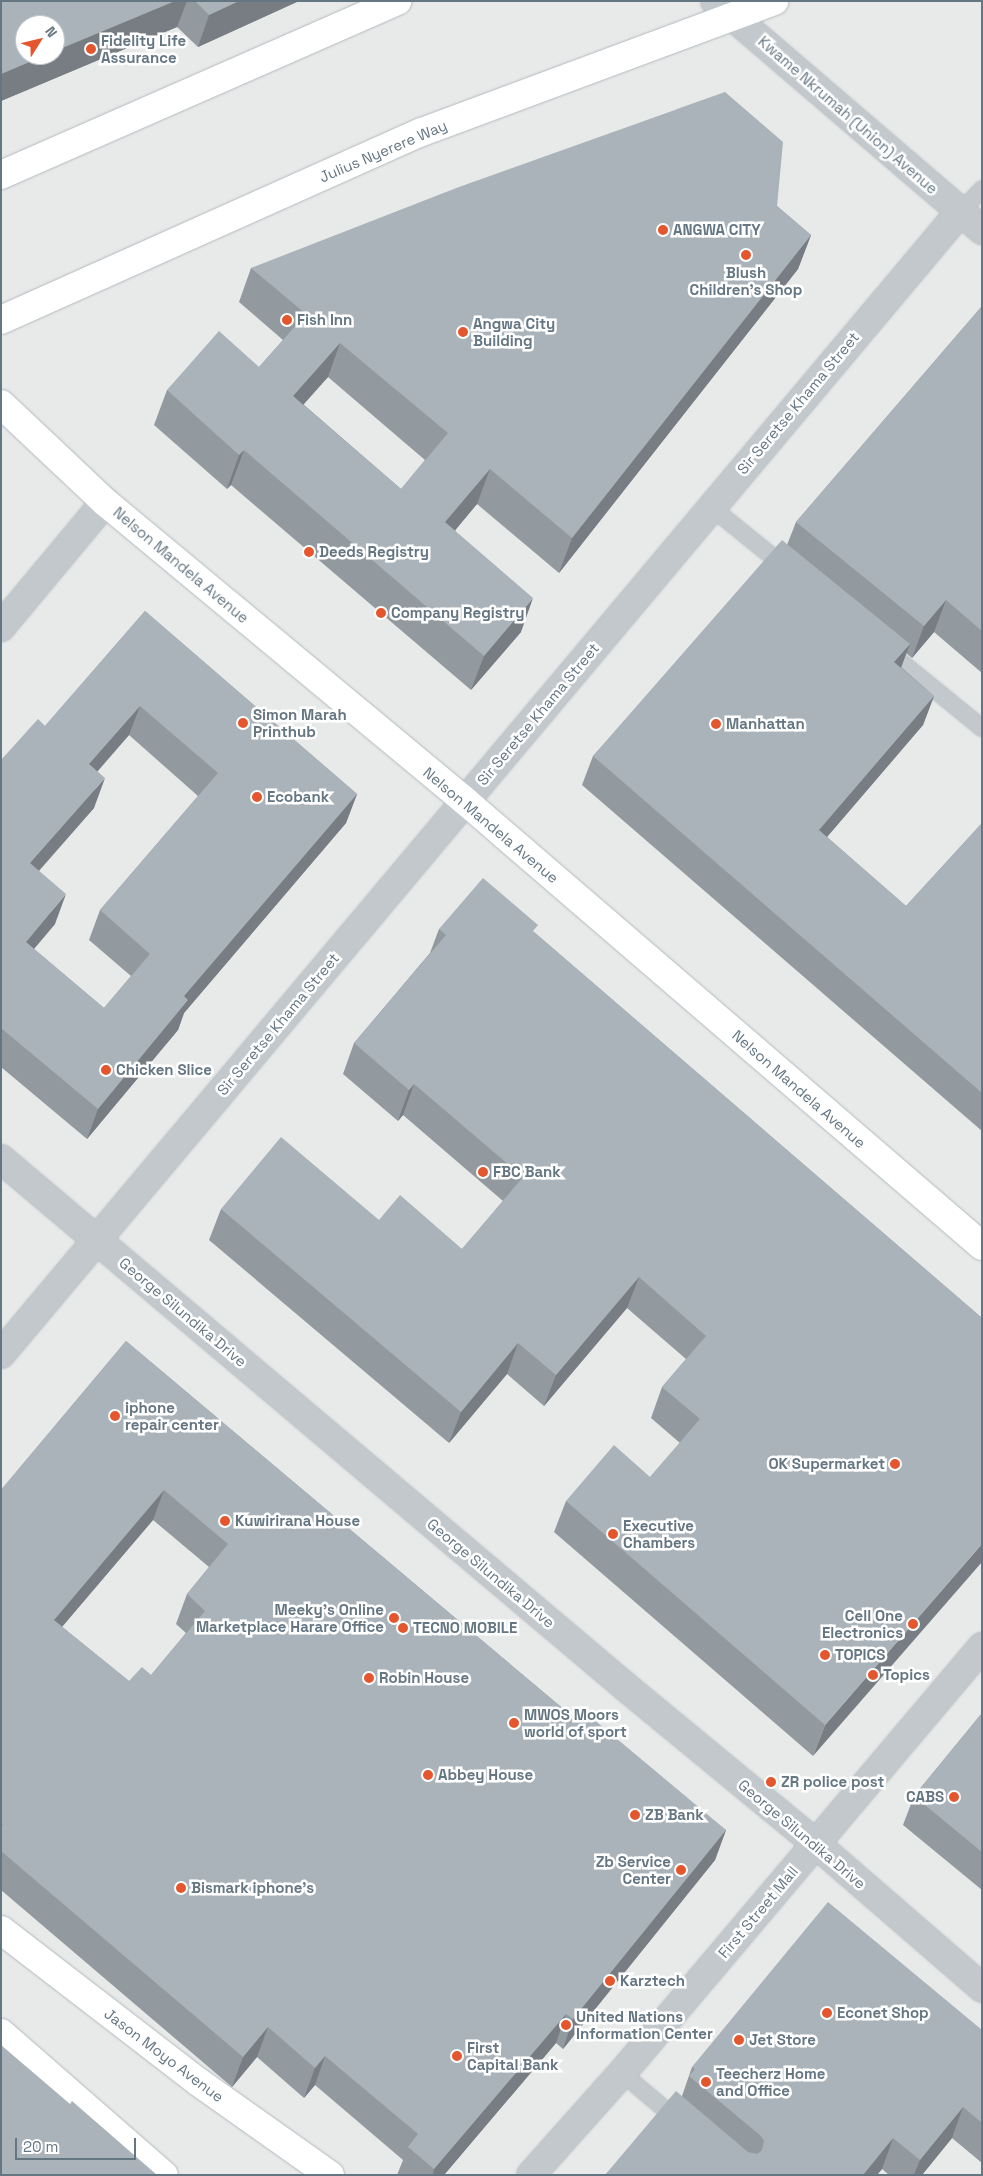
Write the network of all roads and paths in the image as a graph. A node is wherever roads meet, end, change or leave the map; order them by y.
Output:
1 (398, 1) edge
2 (774, 1) edge
3 (724, 9) edge
4 (1, 175) edge
5 (982, 189) edge
6 (960, 212) junction
7 (982, 230) edge
8 (1, 320) edge
9 (1, 404) edge
10 (105, 502) junction
11 (711, 507) junction
12 (796, 576) edge
13 (1, 627) edge
14 (874, 640) edge
15 (982, 728) edge
16 (465, 801) junction
17 (1, 1159) edge
18 (97, 1239) junction
19 (982, 1246) edge
20 (1, 1354) edge
21 (982, 1647) edge
22 (816, 1844) junction
23 (1, 1930) edge
24 (982, 1988) edge
25 (1, 2032) edge
26 (622, 2073) junction
27 (690, 2130) edge
28 (164, 2175) edge
29 (330, 2175) edge
30 (531, 2175) edge

1 - 4 street
2 - 3 street, Julius Nyerere Way
3 - 6 street, Kwame Nkrumah (Union) Avenue
3 - 8 street, Julius Nyerere Way
5 - 6 lane
6 - 7 street, Kwame Nkrumah (Union) Avenue
6 - 11 street, Sir Seretse Khama Street
9 - 10 street, Nelson Mandela Avenue
10 - 13 street
10 - 16 street, Nelson Mandela Avenue
11 - 12 lane
11 - 16 street, Sir Seretse Khama Street
14 - 15 lane
16 - 18 street, Sir Seretse Khama Street
16 - 19 street, Nelson Mandela Avenue
17 - 18 street, George Silundika Drive
18 - 20 street, Sir Seretse Khama Street
18 - 22 street, George Silundika Drive
21 - 22 street, First Street Mall
22 - 24 street, George Silundika Drive
22 - 26 street, First Street Mall
23 - 29 street, Jason Moyo Avenue
25 - 28 street
26 - 27 lane
26 - 30 street, First Street Mall

